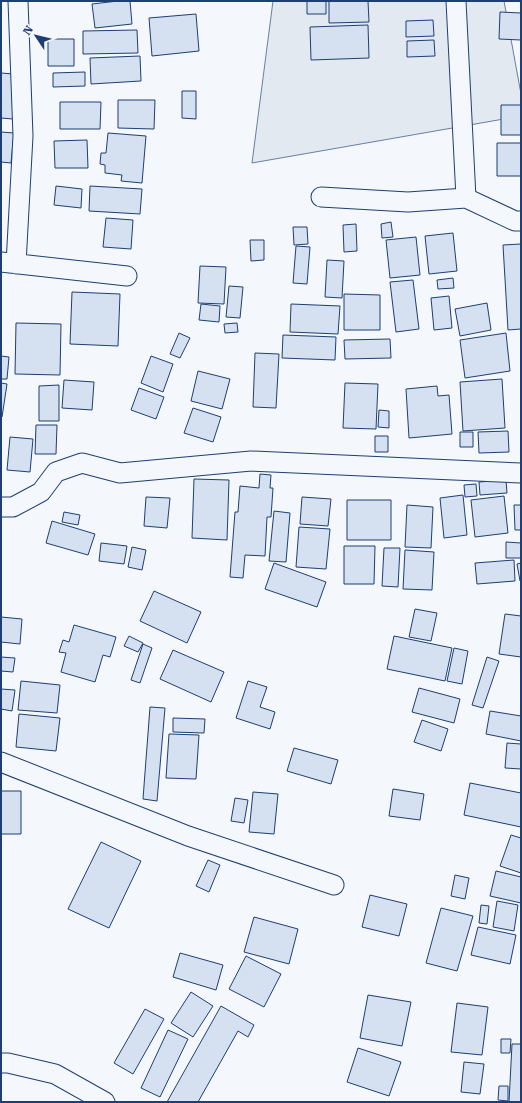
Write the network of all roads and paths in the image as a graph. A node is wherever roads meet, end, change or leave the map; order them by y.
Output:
1 (18, 1) edge
2 (456, 1) edge
3 (9, 24) edge
4 (321, 197) dead end
5 (466, 198) junction
6 (521, 221) edge
7 (9, 263) edge
8 (127, 276) dead end
9 (521, 473) edge
10 (1, 508) edge
11 (1, 762) edge
12 (334, 885) dead end
13 (1, 1063) edge
14 (105, 1102) edge

1 - 3 street
2 - 5 street
3 - 7 street
4 - 5 street
5 - 6 street
7 - 8 street
9 - 10 street
11 - 12 street
13 - 14 street

